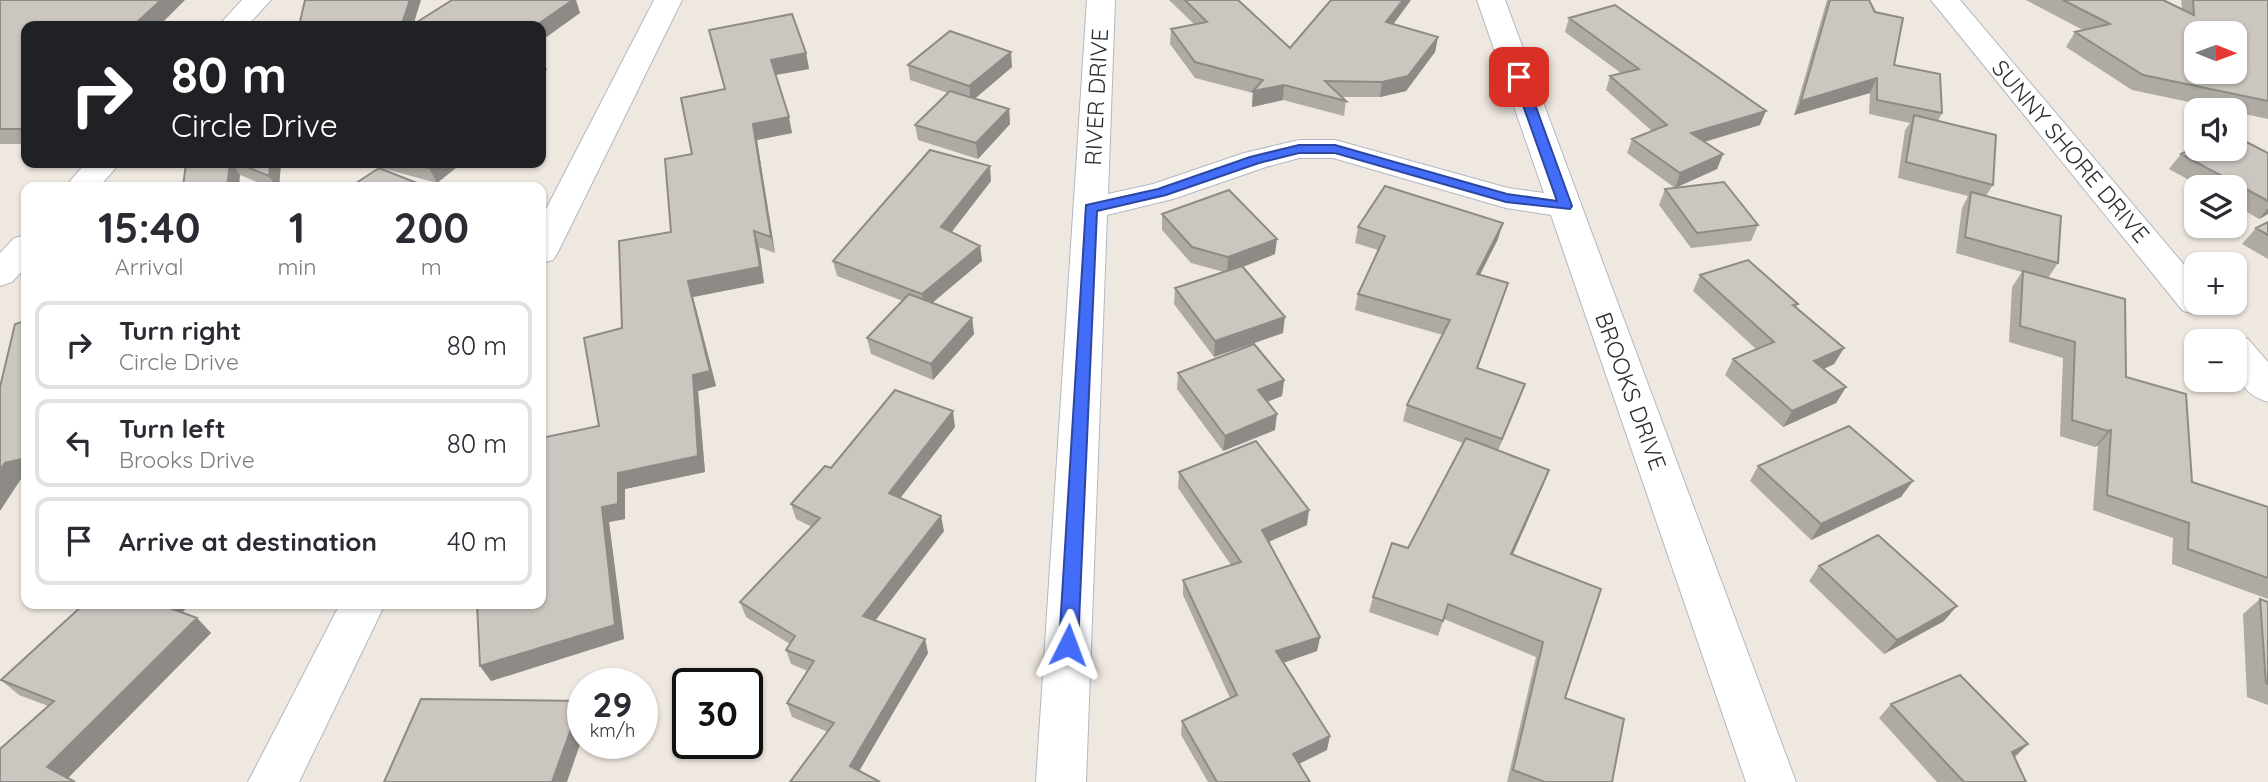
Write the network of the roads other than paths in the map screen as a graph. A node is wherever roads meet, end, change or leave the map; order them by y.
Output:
1 (257, 0) edge
2 (668, 0) edge
3 (1101, 0) edge
4 (1491, 0) edge
5 (1945, 0) edge
6 (237, 21) edge
7 (99, 168) edge
8 (86, 182) edge
9 (1565, 206) junction
10 (1090, 208) junction
11 (546, 242) edge
12 (21, 251) edge
13 (0, 274) edge
14 (2184, 286) edge
15 (2208, 315) edge
16 (2219, 329) edge
17 (2247, 363) edge
18 (2268, 388) edge
19 (360, 609) edge
20 (273, 782) edge
21 (1061, 782) edge
22 (1771, 782) edge

1 - 6 street
2 - 11 street
3 - 10 street, RIVER DRIVE
4 - 9 street, BROOKS DRIVE
5 - 14 street, SUNNY SHORE DRIVE
7 - 8 street
9 - 10 street
9 - 22 street, BROOKS DRIVE
10 - 21 street, RIVER DRIVE
12 - 13 street
15 - 16 street, SUNNY SHORE DRIVE
17 - 18 street
19 - 20 street

